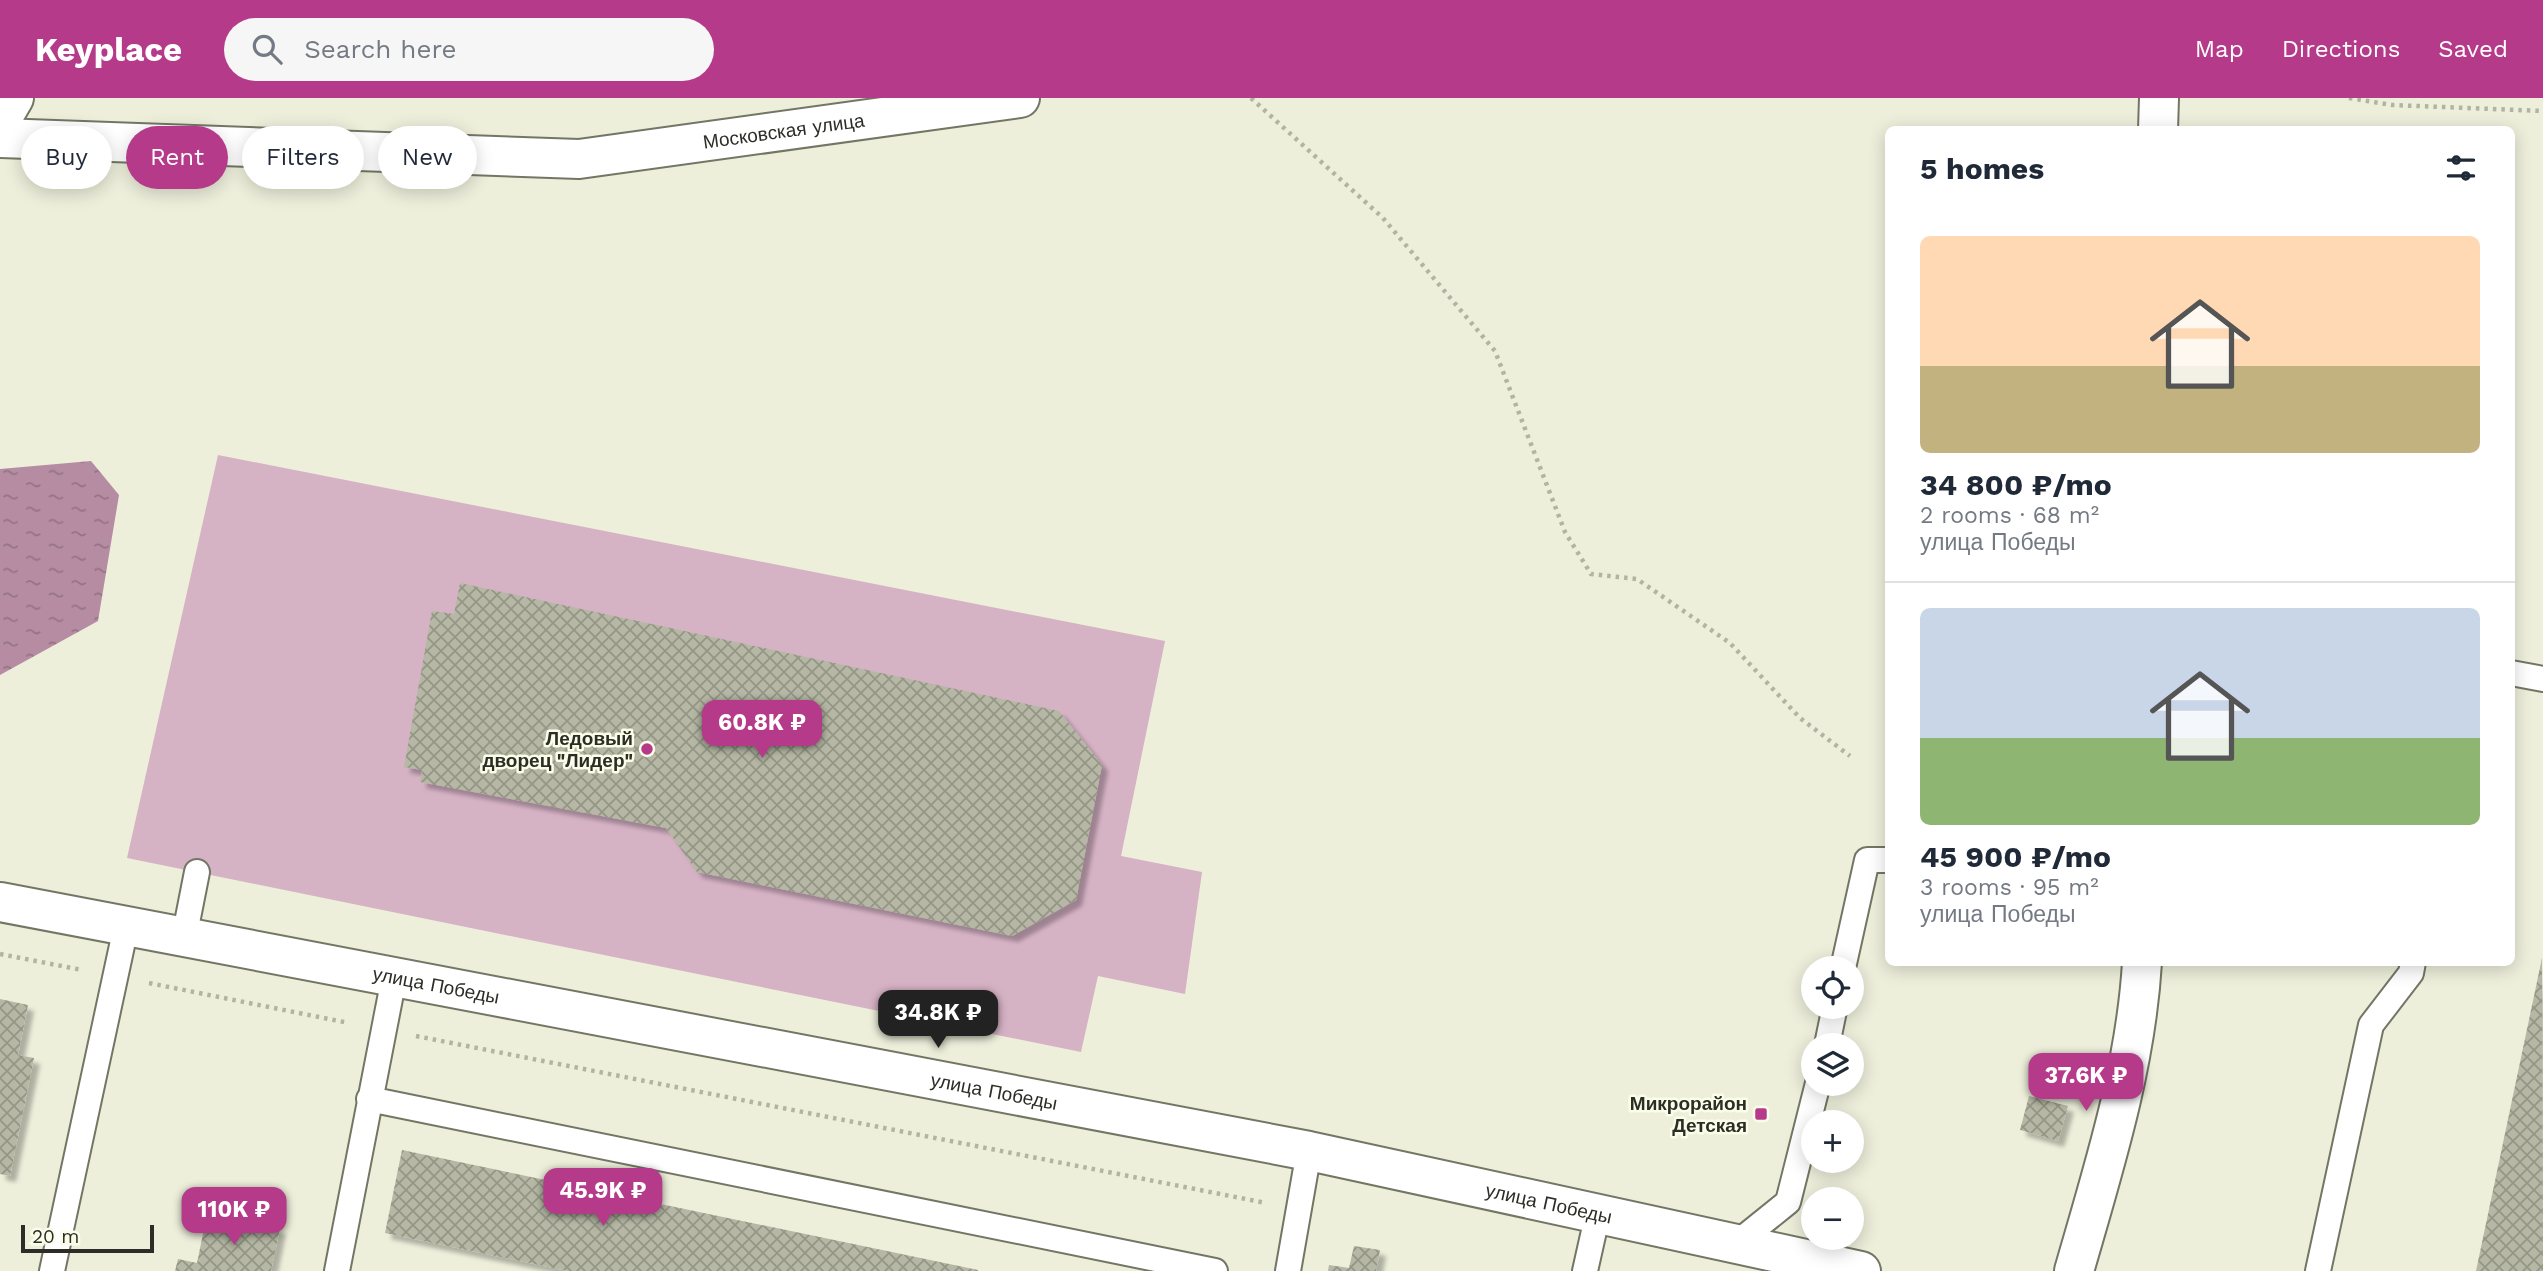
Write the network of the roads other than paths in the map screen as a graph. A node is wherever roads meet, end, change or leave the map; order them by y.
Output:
1 (14, 98) edge
2 (1020, 98) edge
3 (2159, 98) edge
4 (0, 122) edge
5 (2158, 126) edge
6 (0, 138) edge
7 (2515, 674) edge
8 (2543, 679) edge
9 (1885, 860) edge
10 (197, 872) dead end
11 (0, 902) edge
12 (126, 927) junction
13 (184, 938) junction
14 (1846, 956) edge
15 (2142, 966) edge
16 (2412, 966) edge
17 (394, 978) junction
18 (1815, 1096) edge
19 (369, 1100) junction
20 (1309, 1151) junction
21 (1598, 1213) junction
22 (1737, 1243) junction
23 (52, 1271) edge
24 (337, 1271) edge
25 (1215, 1271) edge
26 (1288, 1271) edge
27 (1585, 1271) edge
28 (1861, 1271) edge
29 (2074, 1271) edge
30 (2318, 1271) edge

1 - 4 street
2 - 6 street, Московская улица
3 - 5 street
7 - 8 lane
9 - 14 lane
10 - 13 lane
11 - 12 street, улица Победы
12 - 13 street, улица Победы
12 - 23 lane
13 - 17 street, улица Победы
15 - 29 street
16 - 30 lane
17 - 19 lane
17 - 20 street, улица Победы
18 - 22 lane
19 - 24 lane
19 - 25 lane
20 - 21 street, улица Победы
20 - 26 lane
21 - 22 street, улица Победы
21 - 27 lane
22 - 28 street, улица Победы

